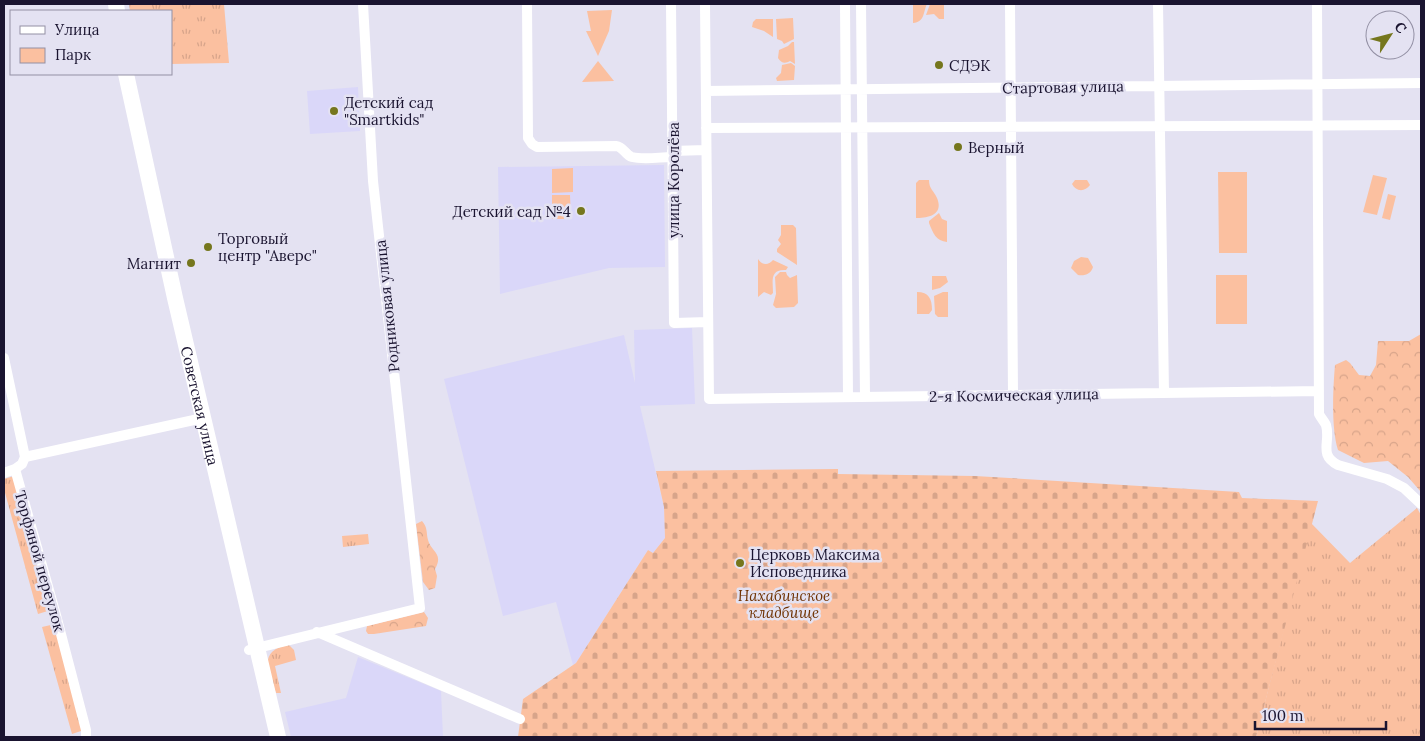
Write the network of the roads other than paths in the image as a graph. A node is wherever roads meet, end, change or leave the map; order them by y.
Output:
1 (363, 4) edge
2 (527, 4) edge
3 (671, 4) edge
4 (705, 4) edge
5 (845, 4) edge
6 (861, 4) edge
7 (1010, 4) edge
8 (1158, 4) edge
9 (1317, 4) edge
10 (116, 75) edge
11 (126, 75) edge
12 (1421, 83) edge
13 (1317, 84) junction
14 (1159, 86) junction
15 (1010, 88) junction
16 (862, 89) junction
17 (846, 90) junction
18 (706, 91) junction
19 (1421, 125) edge
20 (1160, 126) junction
21 (1318, 126) junction
22 (862, 127) junction
23 (1011, 127) junction
24 (706, 128) junction
25 (846, 128) junction
26 (706, 150) junction
27 (672, 154) junction
28 (708, 322) junction
29 (4, 358) edge
30 (1319, 391) junction
31 (1164, 393) junction
32 (1013, 396) junction
33 (865, 397) junction
34 (848, 398) junction
35 (199, 419) junction
36 (25, 457) junction
37 (15, 469) junction
38 (4, 473) edge
39 (1421, 504) edge
40 (317, 632) junction
41 (253, 649) junction
42 (520, 719) dead end
43 (86, 737) edge
44 (268, 737) edge
45 (278, 737) edge

1 - 40 street, Родниковая улица
2 - 27 street
3 - 27 street, улица Королёва
4 - 18 street
5 - 17 street
6 - 16 street
7 - 15 street
8 - 14 street
9 - 13 street
10 - 35 main road, Советская улица
11 - 35 main road, Советская улица
12 - 13 street, Стартовая улица
13 - 14 street, Стартовая улица
13 - 21 street
14 - 15 street, Стартовая улица
14 - 20 street
15 - 16 street, Стартовая улица
15 - 23 street
16 - 17 street, Стартовая улица
16 - 22 street
17 - 18 street, Стартовая улица
17 - 25 street
18 - 24 street
19 - 21 street
20 - 21 street
20 - 23 street
20 - 31 street
21 - 30 street
22 - 23 street
22 - 25 street
22 - 33 street
23 - 32 street
24 - 25 street
24 - 26 street
25 - 34 street
26 - 27 street
26 - 28 street
27 - 28 street, улица Королёва
28 - 34 street, 2-я Космическая улица
29 - 36 street
30 - 31 street, 2-я Космическая улица
30 - 39 street
31 - 32 street, 2-я Космическая улица
32 - 33 street, 2-я Космическая улица
33 - 34 street, 2-я Космическая улица
35 - 36 street
35 - 41 main road, Советская улица
36 - 37 street, Торфяной переулок
37 - 38 street
37 - 43 street, Торфяной переулок
40 - 41 street
40 - 42 street
41 - 44 main road, Советская улица
41 - 45 main road, Советская улица

